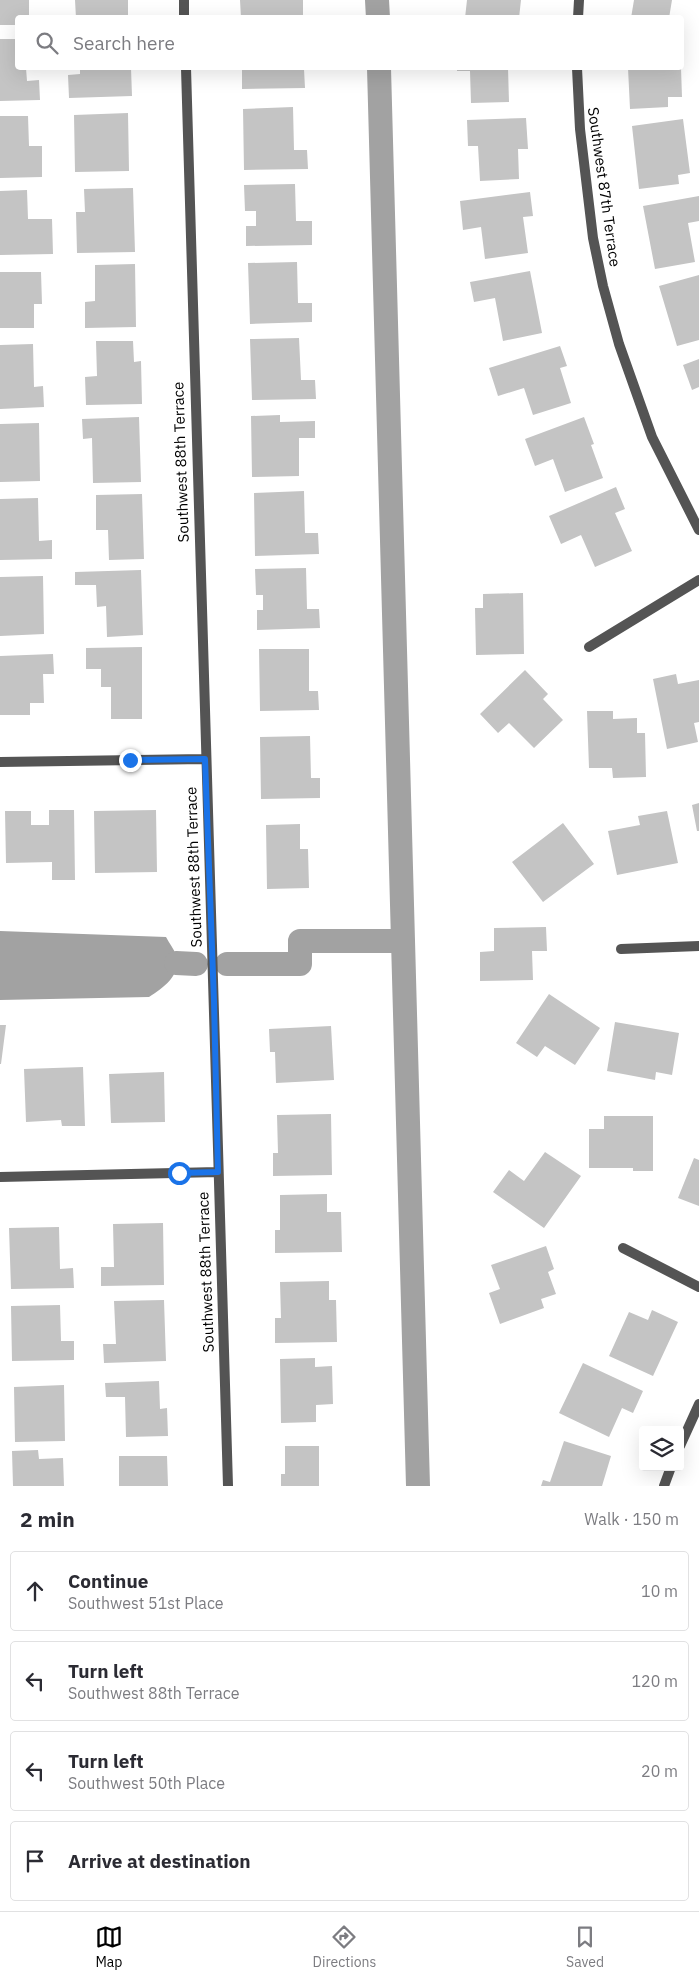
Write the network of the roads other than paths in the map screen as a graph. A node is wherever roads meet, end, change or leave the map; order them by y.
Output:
1 (184, 0) edge
2 (579, 0) edge
3 (184, 15) edge
4 (578, 15) edge
5 (186, 70) edge
6 (577, 70) edge
7 (699, 530) edge
8 (699, 580) edge
9 (589, 647) dead end
10 (205, 759) junction
11 (0, 762) edge
12 (699, 946) edge
13 (621, 949) dead end
14 (218, 1172) junction
15 (0, 1177) edge
16 (623, 1248) dead end
17 (699, 1287) edge
18 (699, 1404) edge
19 (684, 1437) edge
20 (670, 1471) edge
21 (228, 1486) edge
22 (664, 1486) edge

1 - 3 street
2 - 4 street
5 - 10 street, Southwest 88th Terrace
6 - 7 street, Southwest 87th Terrace
8 - 9 street
10 - 11 street
10 - 14 street, Southwest 88th Terrace
12 - 13 street
14 - 15 street
14 - 21 street, Southwest 88th Terrace
16 - 17 street
18 - 19 street
20 - 22 street

